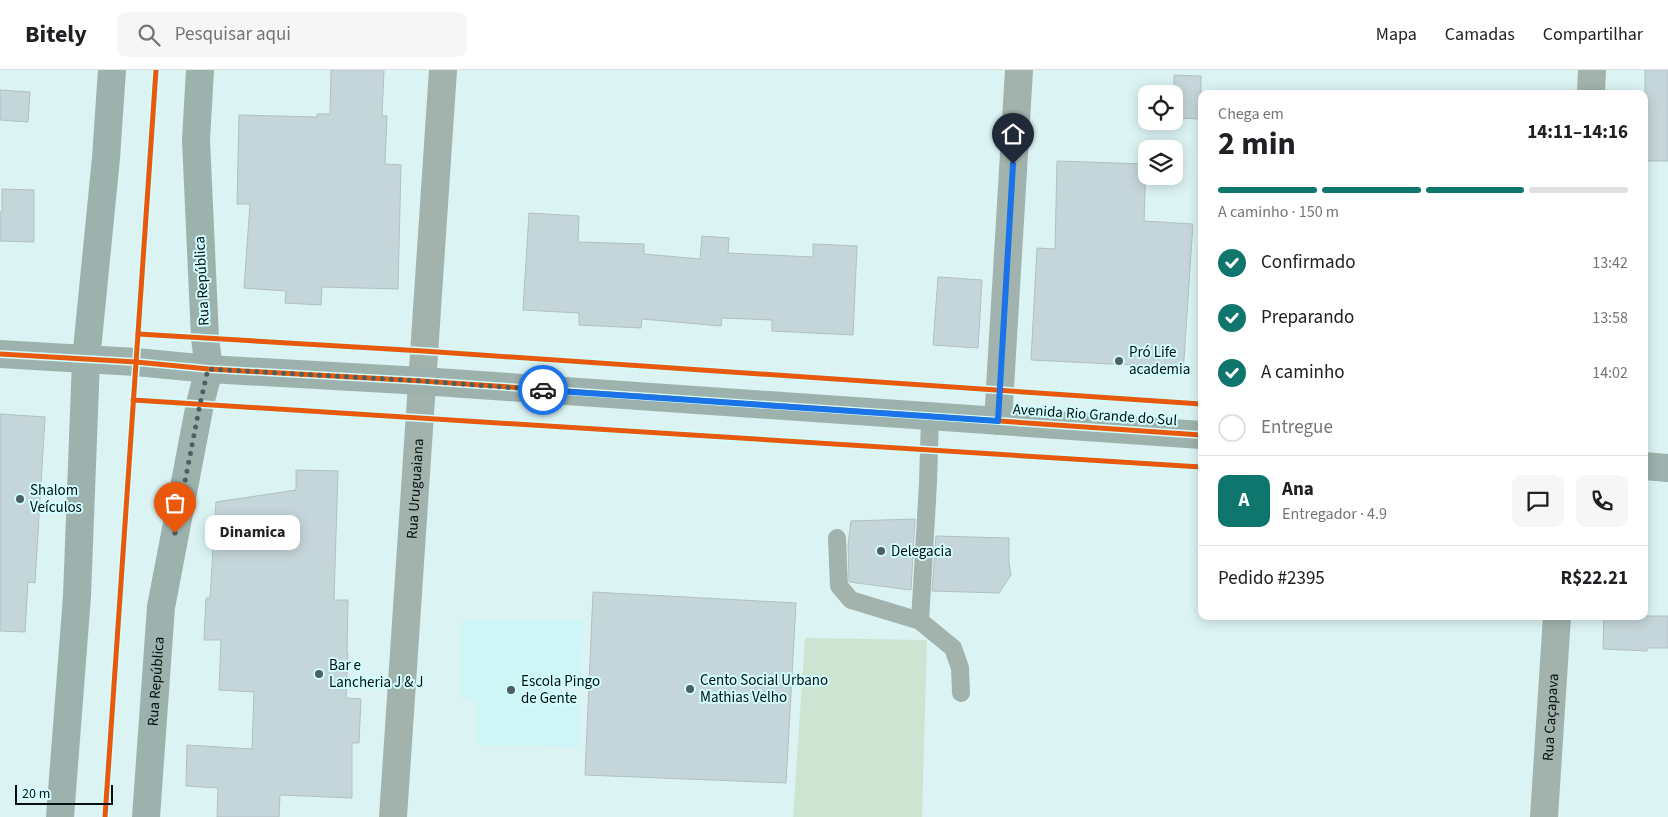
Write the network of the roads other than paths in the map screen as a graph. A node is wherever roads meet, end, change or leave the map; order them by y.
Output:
1 (112, 70) edge
2 (200, 70) edge
3 (443, 70) edge
4 (1019, 70) edge
5 (1592, 70) edge
6 (1591, 90) edge
7 (0, 354) edge
8 (86, 360) junction
9 (208, 369) junction
10 (422, 381) junction
11 (930, 417) junction
12 (998, 421) junction
13 (1198, 435) edge
14 (1648, 466) edge
15 (1668, 468) edge
16 (837, 538) dead end
17 (1557, 620) edge
18 (920, 621) junction
19 (961, 693) dead end
20 (60, 817) edge
21 (146, 817) edge
22 (393, 817) edge
23 (1544, 817) edge

1 - 8 main road
2 - 9 main road, Rua República
3 - 10 street, Rua Uruguaiana
4 - 12 street
5 - 6 street
7 - 8 main road, Avenida Rio Grande do Sul
8 - 9 main road, Avenida Rio Grande do Sul
8 - 20 main road
9 - 10 main road, Avenida Rio Grande do Sul
9 - 21 main road, Rua República
10 - 11 main road, Avenida Rio Grande do Sul
10 - 22 street, Rua Uruguaiana
11 - 12 main road, Avenida Rio Grande do Sul
11 - 18 lane
12 - 13 main road, Avenida Rio Grande do Sul
14 - 15 main road
16 - 18 lane
17 - 23 street, Rua Caçapava
18 - 19 lane

